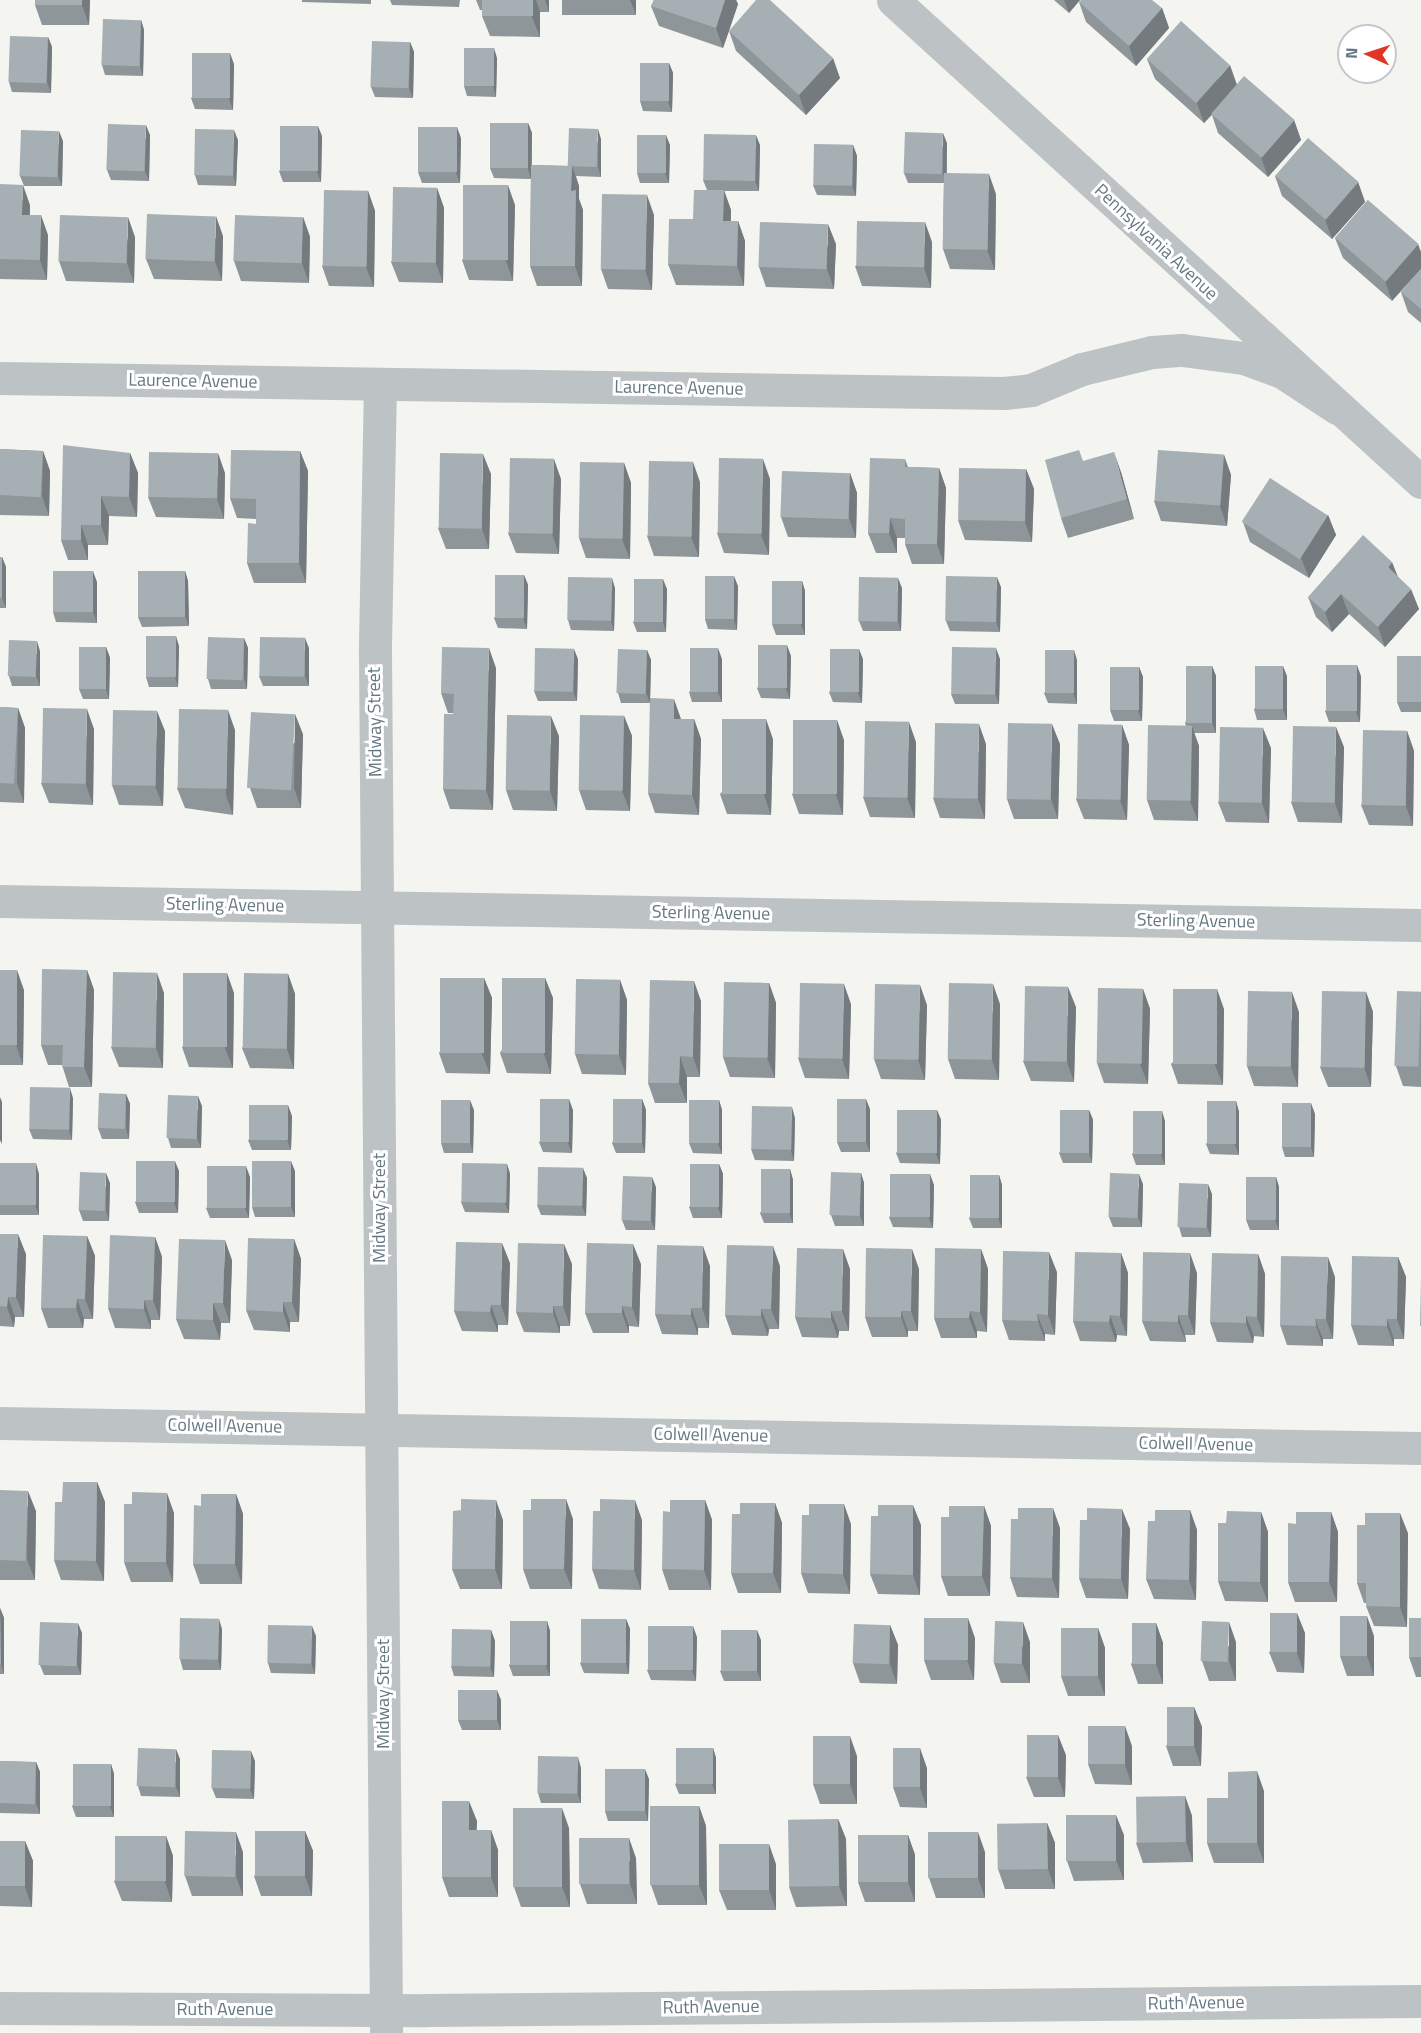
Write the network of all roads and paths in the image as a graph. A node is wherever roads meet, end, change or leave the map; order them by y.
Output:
1 (893, 0) edge
2 (0, 378) edge
3 (380, 384) junction
4 (1336, 408) junction
5 (1421, 482) edge
6 (0, 901) edge
7 (377, 907) junction
8 (1421, 925) edge
9 (0, 1423) edge
10 (381, 1429) junction
11 (1421, 1448) edge
12 (1421, 2001) edge
13 (0, 2008) edge
14 (386, 2021) edge

1 - 4 street, Pennsylvania Avenue
2 - 3 street, Laurence Avenue
3 - 4 street, Laurence Avenue
3 - 7 street, Midway Street
4 - 5 street, Pennsylvania Avenue
6 - 7 street, Sterling Avenue
7 - 8 street, Sterling Avenue
7 - 10 street, Midway Street
9 - 10 street, Colwell Avenue
10 - 11 street, Colwell Avenue
10 - 14 street, Midway Street
12 - 14 street, Ruth Avenue
13 - 14 street, Ruth Avenue

